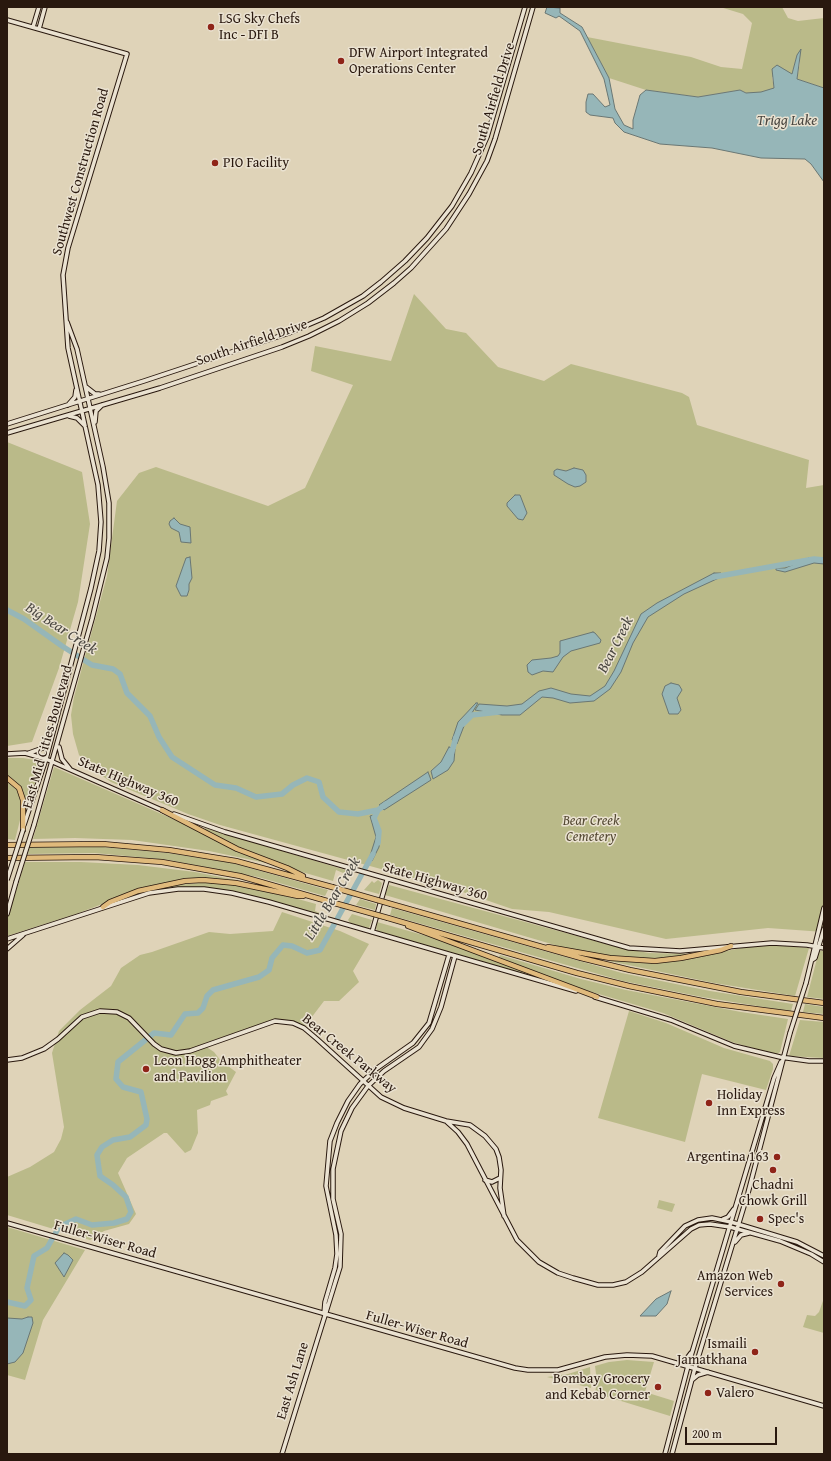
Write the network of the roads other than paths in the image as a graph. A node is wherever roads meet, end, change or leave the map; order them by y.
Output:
1 (39, 7) edge
2 (45, 7) edge
3 (524, 7) edge
4 (533, 7) edge
5 (7, 20) edge
6 (33, 27) junction
7 (39, 29) junction
8 (66, 321) junction
9 (293, 332) junction
10 (296, 341) junction
11 (76, 386) junction
12 (85, 386) junction
13 (102, 394) junction
14 (88, 399) junction
15 (79, 402) junction
16 (102, 404) junction
17 (66, 406) junction
18 (90, 408) junction
19 (81, 411) junction
20 (68, 416) junction
21 (7, 424) edge
22 (86, 429) junction
23 (96, 429) junction
24 (7, 433) edge
25 (55, 724) junction
26 (60, 739) junction
27 (25, 753) junction
28 (7, 754) edge
29 (46, 759) junction
30 (53, 762) junction
31 (71, 770) junction
32 (7, 778) edge
33 (162, 810) junction
34 (23, 830) junction
35 (7, 844) edge
36 (7, 858) edge
37 (7, 880) edge
38 (310, 880) junction
39 (388, 880) junction
40 (307, 895) junction
41 (103, 907) junction
42 (824, 908) edge
43 (7, 914) edge
44 (403, 923) junction
45 (824, 929) edge
46 (372, 932) junction
47 (27, 933) junction
48 (7, 939) edge
49 (731, 946) junction
50 (813, 946) junction
51 (543, 947) junction
52 (818, 947) junction
53 (824, 948) edge
54 (7, 949) edge
55 (449, 955) junction
56 (455, 956) junction
57 (812, 960) junction
58 (597, 997) junction
59 (824, 1003) edge
60 (824, 1018) edge
61 (783, 1058) junction
62 (389, 1059) junction
63 (7, 1060) edge
64 (824, 1061) edge
65 (393, 1064) junction
66 (363, 1082) junction
67 (368, 1086) junction
68 (446, 1121) junction
69 (757, 1136) junction
70 (762, 1138) junction
71 (500, 1178) junction
72 (485, 1180) junction
73 (736, 1207) junction
74 (504, 1216) junction
75 (721, 1220) junction
76 (731, 1222) junction
77 (7, 1223) edge
78 (730, 1227) junction
79 (738, 1227) junction
80 (751, 1232) junction
81 (336, 1234) junction
82 (341, 1234) junction
83 (730, 1254) junction
84 (659, 1256) junction
85 (824, 1256) edge
86 (824, 1262) edge
87 (324, 1315) junction
88 (702, 1319) junction
89 (709, 1321) junction
90 (693, 1350) junction
91 (679, 1363) junction
92 (688, 1366) junction
93 (695, 1368) junction
94 (709, 1372) junction
95 (692, 1381) junction
96 (824, 1406) edge
97 (282, 1454) edge
98 (665, 1454) edge
99 (672, 1454) edge

1 - 6 main road
2 - 7 main road
3 - 9 main road, South Airfield Drive
4 - 10 main road, South Airfield Drive
5 - 6 main road
6 - 7 main road
7 - 8 main road, Southwest Construction Road
8 - 11 main road, Southwest Construction Road
8 - 12 main road, Southwest Construction Road
9 - 10 main road
9 - 13 main road, South Airfield Drive
10 - 16 main road, South Airfield Drive
11 - 15 main road, Southwest Construction Road
11 - 17 main road
12 - 13 main road
12 - 14 main road, Southwest Construction Road
13 - 14 main road, South Airfield Drive
14 - 15 main road, South Airfield Drive
14 - 18 main road, East Mid Cities Boulevard
15 - 17 main road, South Airfield Drive
15 - 19 main road, East Mid Cities Boulevard
16 - 18 main road, South Airfield Drive
16 - 23 main road
17 - 21 main road, South Airfield Drive
18 - 19 main road, South Airfield Drive
18 - 23 main road, East Mid Cities Boulevard
19 - 20 main road, South Airfield Drive
19 - 22 main road, East Mid Cities Boulevard
20 - 22 main road
20 - 24 main road, South Airfield Drive
22 - 25 main road, East Mid Cities Boulevard
23 - 26 main road, East Mid Cities Boulevard
25 - 27 main road
25 - 29 main road, East Mid Cities Boulevard
26 - 30 main road, East Mid Cities Boulevard
26 - 31 main road
27 - 28 main road, State Highway 360
27 - 29 main road, State Highway 360
29 - 30 main road, State Highway 360
29 - 34 main road, East Mid Cities Boulevard
30 - 31 main road, State Highway 360
30 - 43 main road, East Mid Cities Boulevard, bridge
31 - 33 main road, State Highway 360
32 - 34 highway
33 - 38 highway
33 - 39 main road, State Highway 360
34 - 37 main road, East Mid Cities Boulevard, bridge
35 - 38 highway
36 - 40 highway
38 - 51 highway, bridge
39 - 46 main road
39 - 49 main road, State Highway 360
40 - 41 highway
40 - 44 highway, bridge
41 - 46 main road
41 - 47 main road
42 - 50 main road
44 - 58 highway
44 - 60 highway
45 - 52 main road
46 - 55 main road
47 - 48 main road
47 - 54 main road
49 - 50 main road, State Highway 360
49 - 51 highway
50 - 52 main road, State Highway 360
50 - 57 main road
51 - 59 highway
52 - 53 main road, State Highway 360
52 - 57 main road
55 - 56 main road
55 - 62 main road, East Ash Lane
56 - 58 main road
56 - 65 main road, East Ash Lane
57 - 61 main road, bridge
58 - 61 main road
61 - 64 main road
61 - 69 main road
61 - 70 main road
62 - 65 main road
62 - 66 main road, East Ash Lane
63 - 66 main road, Bear Creek Parkway
65 - 67 main road, East Ash Lane
66 - 67 main road, Bear Creek Parkway
66 - 81 main road, East Ash Lane
67 - 68 main road, Bear Creek Parkway
67 - 82 main road, East Ash Lane
68 - 71 main road, Bear Creek Parkway
68 - 72 main road, Bear Creek Parkway
69 - 70 main road
69 - 73 main road
70 - 79 main road
71 - 72 main road
71 - 74 main road, Bear Creek Parkway
72 - 74 main road, Bear Creek Parkway
73 - 75 main road
73 - 76 main road
74 - 84 main road, Bear Creek Parkway
75 - 76 main road, Bear Creek Parkway
75 - 84 main road, Bear Creek Parkway
76 - 78 main road
76 - 79 main road, Bear Creek Parkway
77 - 87 main road, Fuller-Wiser Road
78 - 79 main road, Bear Creek Parkway
78 - 84 main road, Bear Creek Parkway
78 - 88 main road
79 - 80 main road, Bear Creek Parkway
79 - 83 main road
79 - 85 main road, Bear Creek Parkway
80 - 83 main road
80 - 86 main road, Bear Creek Parkway
81 - 82 main road
81 - 87 main road, East Ash Lane
82 - 87 main road, East Ash Lane
83 - 89 main road
87 - 91 main road, Fuller-Wiser Road
87 - 97 main road, East Ash Lane
88 - 89 main road
88 - 90 main road
89 - 93 main road
90 - 91 main road
90 - 92 main road
91 - 92 main road, Fuller-Wiser Road
92 - 93 main road, Fuller-Wiser Road
92 - 98 main road
93 - 94 main road, Fuller-Wiser Road
93 - 95 main road
94 - 95 main road
94 - 96 main road, Fuller-Wiser Road
95 - 99 main road

